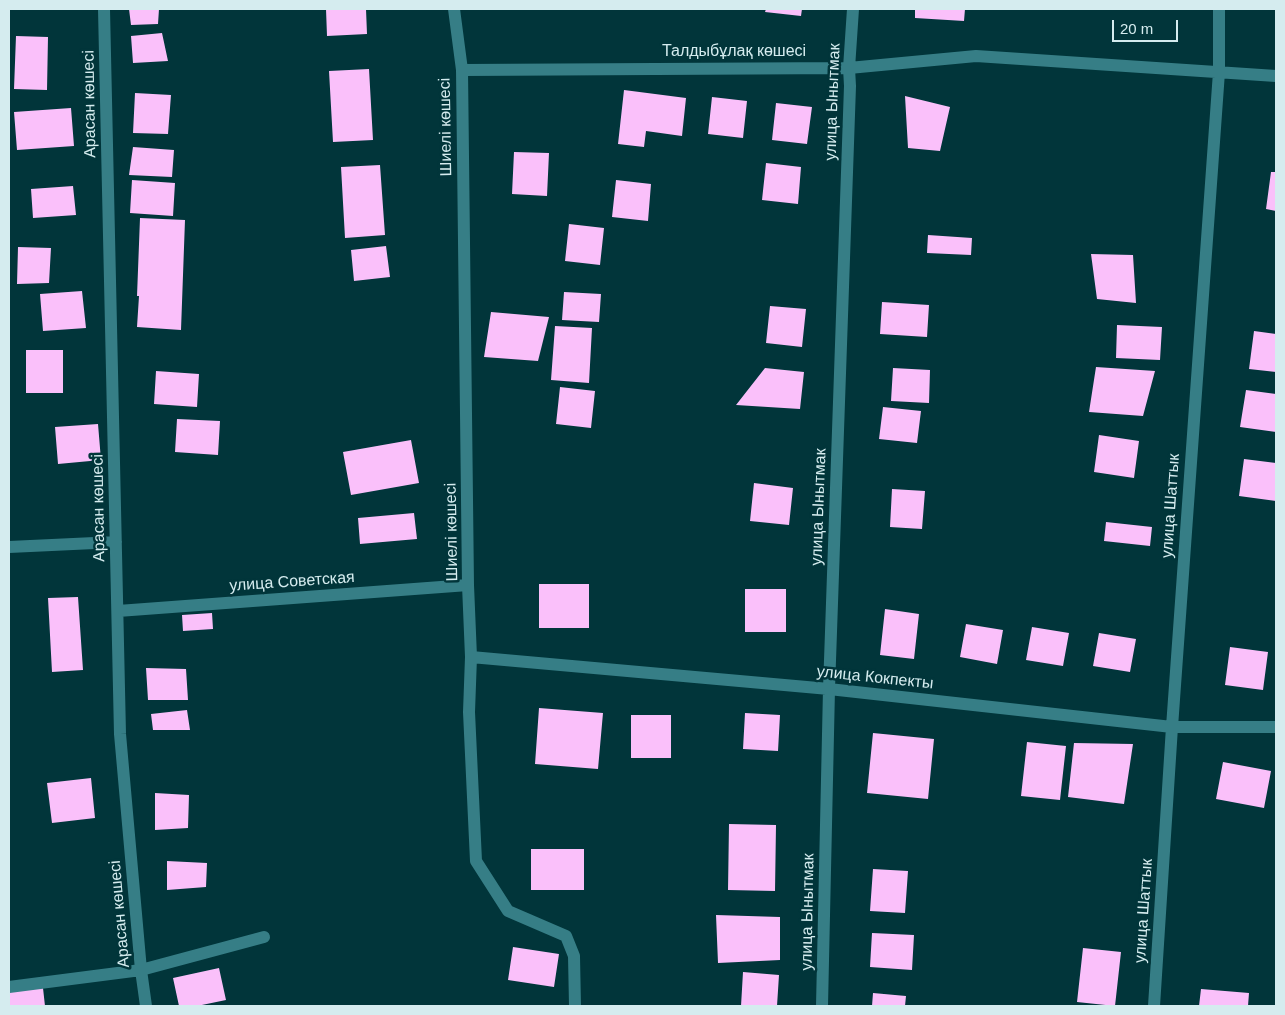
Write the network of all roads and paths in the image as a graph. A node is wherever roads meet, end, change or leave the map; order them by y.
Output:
1 (104, 9) edge
2 (454, 9) edge
3 (853, 9) edge
4 (1219, 9) edge
5 (849, 68) junction
6 (462, 70) junction
7 (1219, 72) junction
8 (1276, 76) edge
9 (116, 542) junction
10 (9, 547) edge
11 (468, 585) junction
12 (118, 611) junction
13 (471, 658) junction
14 (829, 689) junction
15 (1172, 727) junction
16 (1276, 727) edge
17 (264, 937) dead end
18 (141, 970) junction
19 (9, 987) edge
20 (146, 1006) edge
21 (575, 1006) edge
22 (822, 1006) edge
23 (1154, 1006) edge

1 - 9 street, Арасан көшесі
2 - 6 street, Шиелі көшесі
3 - 5 street, улица Ынытмак
4 - 7 street, улица Шаттык
5 - 6 street, Талдыбұлақ көшесі
5 - 7 street, Талдыбұлақ көшесі
5 - 14 street, улица Ынытмак
6 - 11 street, Шиелі көшесі
7 - 8 street, Талдыбұлақ көшесі
7 - 15 street, улица Шаттык
9 - 10 street
9 - 12 street, Арасан көшесі
11 - 12 street, улица Советская
11 - 13 street, Шиелі көшесі
12 - 18 street, Арасан көшесі
13 - 14 street, улица Кокпекты
13 - 21 street, Шиелі көшесі
14 - 15 street, улица Кокпекты
14 - 22 street, улица Ынытмак
15 - 16 street, улица Кокпекты
15 - 23 street, улица Шаттык
17 - 18 street
18 - 19 street
18 - 20 street, Арасан көшесі

